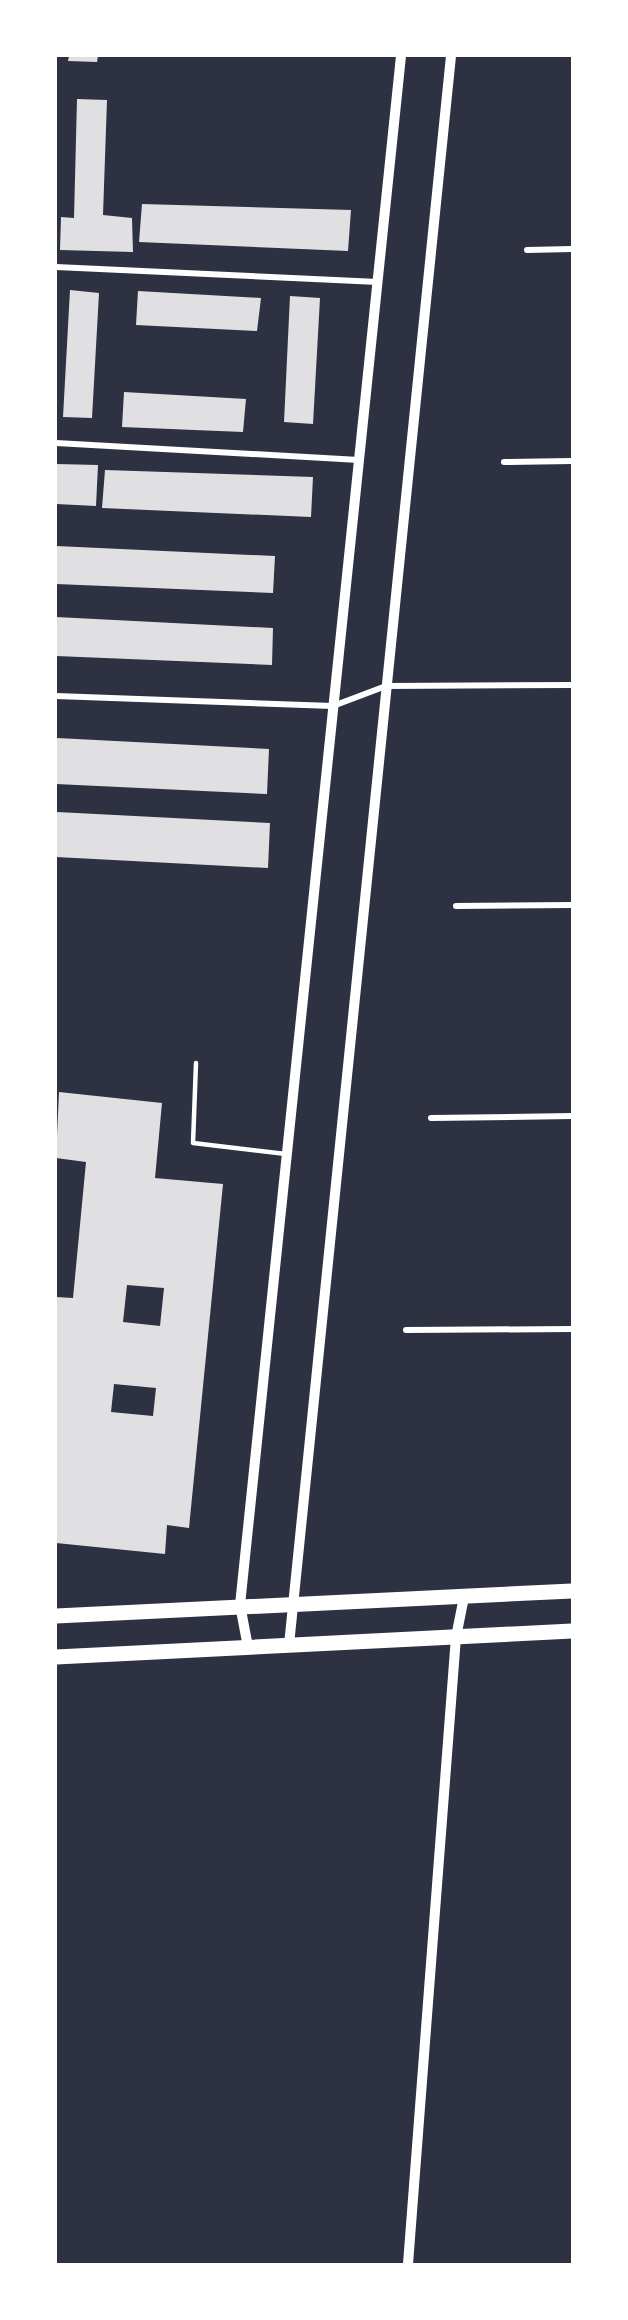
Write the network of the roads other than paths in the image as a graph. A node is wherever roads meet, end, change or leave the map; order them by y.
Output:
1 (401, 56) edge
2 (451, 56) edge
3 (573, 249) edge
4 (527, 250) dead end
5 (56, 267) edge
6 (378, 282) junction
7 (56, 443) edge
8 (359, 460) junction
9 (573, 461) edge
10 (504, 462) dead end
11 (573, 685) edge
12 (386, 686) junction
13 (56, 696) edge
14 (333, 706) junction
15 (573, 905) edge
16 (456, 906) dead end
17 (196, 1063) dead end
18 (573, 1116) edge
19 (431, 1118) dead end
20 (286, 1154) junction
21 (573, 1329) edge
22 (406, 1330) dead end
23 (573, 1591) edge
24 (464, 1597) junction
25 (292, 1604) junction
26 (240, 1605) junction
27 (56, 1616) edge
28 (573, 1631) edge
29 (456, 1637) junction
30 (289, 1645) junction
31 (248, 1647) junction
32 (56, 1657) edge
33 (408, 2265) edge

1 - 6 street
2 - 12 street
3 - 4 street
5 - 6 street
6 - 8 street
7 - 8 street
8 - 14 street
9 - 10 street
11 - 12 street
12 - 14 street
12 - 25 street
13 - 14 street
14 - 20 street
15 - 16 street
17 - 20 lane
18 - 19 street
20 - 26 street
21 - 22 street
23 - 24 main road
24 - 25 main road
24 - 29 street
25 - 26 main road
25 - 30 street
26 - 27 main road
26 - 31 street
28 - 29 main road
29 - 30 main road
29 - 33 street
30 - 31 main road
31 - 32 main road

